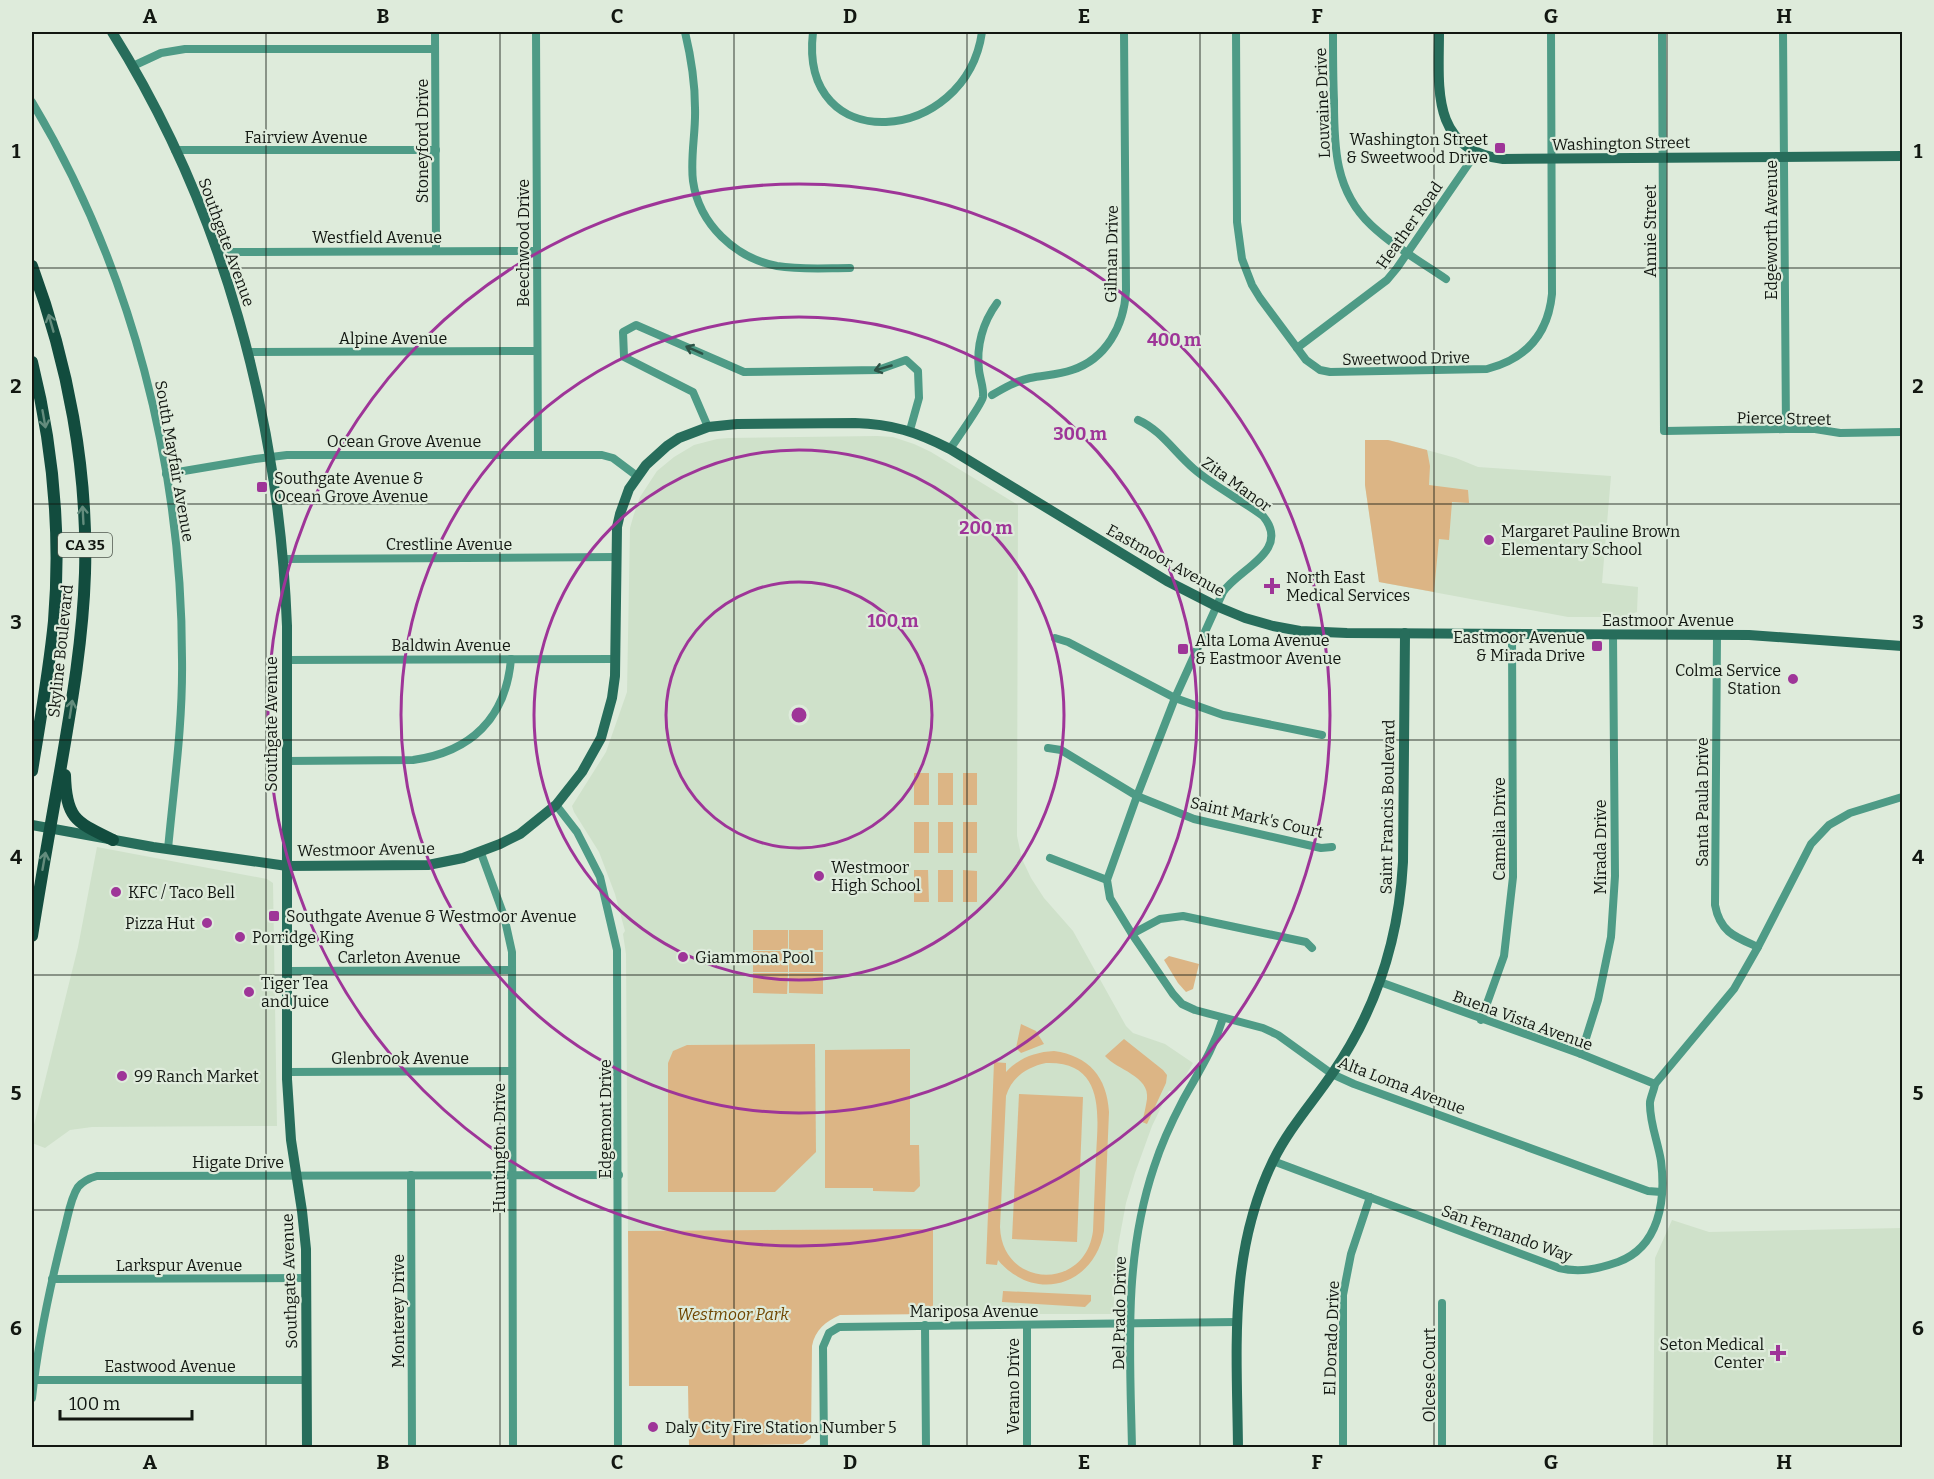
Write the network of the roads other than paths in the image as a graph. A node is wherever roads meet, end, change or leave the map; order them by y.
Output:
1 (112, 32) edge
2 (435, 32) edge
3 (536, 32) edge
4 (685, 32) edge
5 (813, 32) edge
6 (982, 32) edge
7 (1124, 32) edge
8 (1236, 32) edge
9 (1333, 32) edge
10 (1439, 32) edge
11 (1551, 32) edge
12 (1662, 32) edge
13 (1783, 32) edge
14 (435, 49) junction
15 (133, 66) junction
16 (32, 102) edge
17 (176, 150) junction
18 (436, 150) junction
19 (1476, 153) junction
20 (1902, 156) edge
21 (1784, 157) junction
22 (1663, 158) junction
23 (1552, 159) junction
24 (436, 251) junction
25 (537, 251) junction
26 (218, 252) junction
27 (1408, 253) junction
28 (32, 266) edge
29 (850, 268) dead end
30 (1446, 279) dead end
31 (997, 303) dead end
32 (1297, 348) junction
33 (537, 351) junction
34 (248, 352) junction
35 (32, 362) edge
36 (992, 395) dead end
37 (1138, 420) dead end
38 (708, 427) junction
39 (1786, 429) junction
40 (910, 430) junction
41 (1665, 431) joint
42 (1902, 432) edge
43 (950, 448) junction
44 (537, 454) junction
45 (271, 456) junction
46 (166, 474) junction
47 (637, 476) junction
48 (616, 557) junction
49 (283, 559) junction
50 (1216, 606) junction
51 (1404, 633) junction
52 (1512, 634) junction
53 (1613, 635) junction
54 (1717, 635) junction
55 (1055, 638) dead end
56 (1902, 646) edge
57 (511, 659) junction
58 (616, 659) junction
59 (286, 660) junction
60 (1175, 698) junction
61 (39, 730) junction
62 (1322, 735) dead end
63 (64, 746) junction
64 (1048, 748) dead end
65 (32, 752) edge
66 (286, 761) junction
67 (32, 771) edge
68 (1137, 796) junction
69 (1902, 797) edge
70 (556, 805) junction
71 (32, 825) edge
72 (50, 829) junction
73 (113, 840) junction
74 (1332, 847) dead end
75 (168, 849) junction
76 (481, 853) junction
77 (1050, 858) dead end
78 (287, 866) junction
79 (1107, 880) junction
80 (1132, 934) junction
81 (32, 936) edge
82 (1758, 947) junction
83 (1312, 948) dead end
84 (512, 970) junction
85 (287, 971) junction
86 (1380, 982) junction
87 (1223, 1018) junction
88 (1481, 1020) junction
89 (1581, 1054) junction
90 (512, 1071) junction
91 (287, 1072) junction
92 (1332, 1074) junction
93 (1655, 1084) junction
94 (1273, 1161) junction
95 (618, 1174) junction
96 (297, 1175) junction
97 (411, 1175) junction
98 (513, 1175) junction
99 (1661, 1192) junction
100 (1370, 1197) junction
101 (306, 1278) junction
102 (52, 1279) junction
103 (1442, 1302) dead end
104 (1237, 1322) junction
105 (1130, 1323) junction
106 (925, 1325) junction
107 (1027, 1325) junction
108 (34, 1380) junction
109 (307, 1380) junction
110 (32, 1398) edge
111 (307, 1448) edge
112 (412, 1448) edge
113 (513, 1448) edge
114 (618, 1448) edge
115 (824, 1448) edge
116 (926, 1448) edge
117 (1027, 1448) edge
118 (1132, 1448) edge
119 (1238, 1448) edge
120 (1343, 1448) edge
121 (1443, 1448) edge

1 - 15 street, Southgate Avenue
2 - 14 street, Stoneyford Drive
3 - 25 street, Beechwood Drive
4 - 29 street
5 - 6 street
7 - 36 street, Gilman Drive
8 - 32 street, Sweetwood Drive
9 - 27 street, Louvaine Drive
10 - 19 street, Washington Street
11 - 23 street, Sweetwood Drive
12 - 22 street, Annie Street
13 - 21 street, Edgeworth Avenue
14 - 15 street
14 - 18 street, Stoneyford Drive
15 - 17 street, Southgate Avenue
16 - 46 street, South Mayfair Avenue
17 - 18 street, Fairview Avenue
17 - 26 street, Southgate Avenue
18 - 24 street, Stoneyford Drive
19 - 23 street, Washington Street
19 - 27 street, Heather Road
20 - 21 street, Washington Street
21 - 22 street, Washington Street
21 - 39 street, Edgeworth Avenue
22 - 23 street, Washington Street
22 - 41 street, Annie Street
23 - 32 street, Sweetwood Drive
24 - 25 street, Westfield Avenue
24 - 26 street, Westfield Avenue
25 - 33 street, Beechwood Drive
26 - 34 street, Southgate Avenue
27 - 30 street, Louvaine Drive
27 - 32 street, Heather Road
63 -> 28 main road, Skyline Boulevard / CA 35
31 - 43 street
33 - 34 street, Alpine Avenue
33 - 44 street, Beechwood Drive
34 - 45 street, Southgate Avenue
35 -> 61 main road, Skyline Boulevard / CA 35
37 - 50 street, Zita Manor
38 - 40 street, Eastmoor Avenue
40 -> 38 street
38 - 47 street, Eastmoor Avenue
39 - 41 street, Pierce Street
39 - 42 street, Pierce Street
40 - 43 street, Eastmoor Avenue
43 - 50 street, Eastmoor Avenue
44 - 45 street, Ocean Grove Avenue
44 - 47 street, Ocean Grove Avenue
45 - 46 street, Ocean Grove Avenue
45 - 49 street, Southgate Avenue
46 - 75 street, South Mayfair Avenue
47 - 48 street, Westmoor Avenue
48 - 49 street, Crestline Avenue
48 - 58 street, Westmoor Avenue
49 - 59 street, Southgate Avenue
50 - 51 street, Eastmoor Avenue
50 - 60 street
51 - 52 street, Eastmoor Avenue
51 - 86 street, Saint Francis Boulevard
52 - 53 street, Eastmoor Avenue
52 - 88 street, Camelia Drive
53 - 54 street, Eastmoor Avenue
53 - 89 street, Mirada Drive
54 - 56 street, Eastmoor Avenue
54 - 82 street, Santa Paula Drive
55 - 60 street
57 - 58 street, Baldwin Avenue
57 - 59 street, Baldwin Avenue
57 - 66 street
58 - 70 street, Westmoor Avenue
59 - 66 street, Southgate Avenue
60 - 62 street
60 - 68 street
61 - 65 main road
61 - 67 main road, Skyline Boulevard / CA 35
63 - 72 main road, Skyline Boulevard / CA 35
63 - 73 main road
64 - 68 street, Saint Mark's Court
66 - 78 street, Southgate Avenue
68 - 74 street, Saint Mark's Court
68 - 79 street
69 - 82 street
70 - 76 street, Westmoor Avenue
70 - 95 street, Edgemont Drive
71 - 72 street, Westmoor Avenue
72 - 73 street, Westmoor Avenue
81 -> 72 main road, Skyline Boulevard / CA 35
73 - 75 street, Westmoor Avenue
75 - 78 street, Westmoor Avenue
76 - 78 street, Westmoor Avenue
76 - 84 street, Huntington Drive
77 - 79 street
78 - 85 street, Southgate Avenue
79 - 80 street, Alta Loma Avenue
80 - 83 street
80 - 87 street, Alta Loma Avenue
82 - 93 street
84 - 85 street, Carleton Avenue
84 - 90 street, Huntington Drive
85 - 91 street, Southgate Avenue
86 - 88 street, Buena Vista Avenue
86 - 92 street, Saint Francis Boulevard
87 - 92 street, Alta Loma Avenue
87 - 105 street, Del Prado Drive
88 - 89 street, Buena Vista Avenue
89 - 93 street, Buena Vista Avenue
90 - 91 street, Glenbrook Avenue
90 - 98 street, Huntington Drive
91 - 96 street, Southgate Avenue
92 - 94 street, Saint Francis Boulevard
92 - 99 street, Alta Loma Avenue
93 - 99 street, San Fernando Way
94 - 100 street, San Fernando Way
94 - 104 street, Saint Francis Boulevard
95 - 98 street, Higate Drive
95 - 114 street, Edgemont Drive
96 - 97 street, Higate Drive
96 - 101 street, Southgate Avenue
96 - 102 street, Higate Drive
97 - 98 street, Higate Drive
97 - 112 street, Monterey Drive
98 - 113 street, Huntington Drive
99 - 100 street, San Fernando Way
100 - 120 street, El Dorado Drive
101 - 102 street, Larkspur Avenue
101 - 109 street, Southgate Avenue
102 - 108 street, Higate Drive
103 - 121 street, Olcese Court
104 - 105 street, Mariposa Avenue
104 - 119 street, Saint Francis Boulevard
105 - 107 street, Mariposa Avenue
105 - 118 street, Del Prado Drive
106 - 107 street, Mariposa Avenue
106 - 115 street, Mariposa Avenue
106 - 116 street
107 - 117 street, Verano Drive
108 - 109 street, Eastwood Avenue
108 - 110 street, Higate Drive
109 - 111 street, Southgate Avenue

